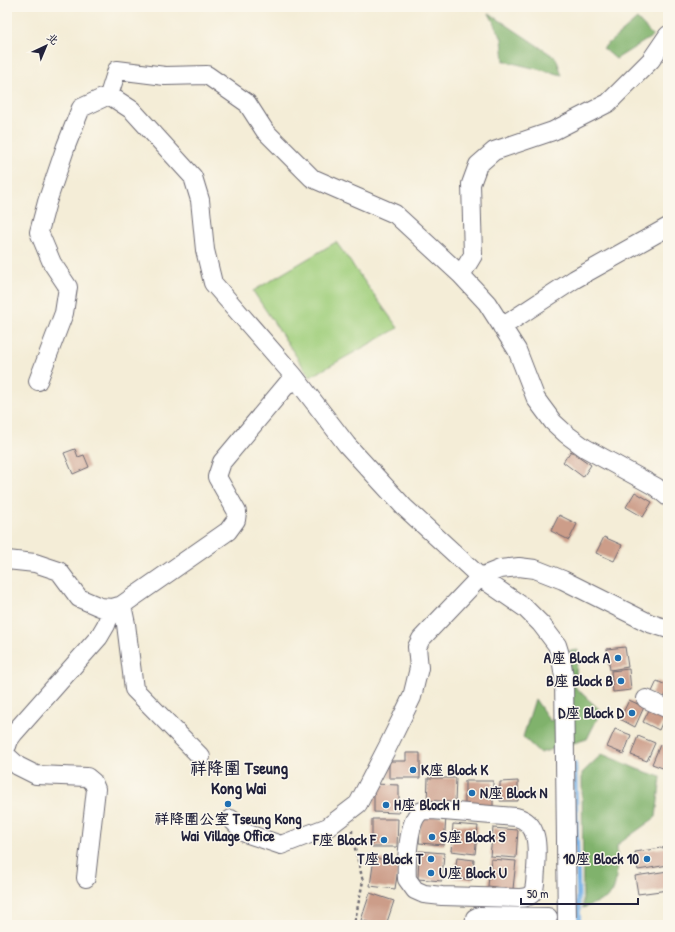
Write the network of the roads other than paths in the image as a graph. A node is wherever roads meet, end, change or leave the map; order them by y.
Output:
1 (668, 35) edge
2 (109, 95) junction
3 (668, 227) edge
4 (461, 276) junction
5 (502, 326) junction
6 (294, 376) junction
7 (38, 381) dead end
8 (668, 497) edge
9 (7, 560) edge
10 (480, 577) junction
11 (117, 606) junction
12 (668, 629) edge
13 (646, 699) dead end
14 (668, 709) edge
15 (7, 746) edge
16 (7, 756) edge
17 (201, 757) dead end
18 (231, 819) dead end
19 (86, 878) dead end
20 (533, 892) junction
21 (551, 921) edge
22 (474, 925) edge
23 (567, 925) edge

1 - 4 street
2 - 4 street
2 - 6 street
2 - 7 street
3 - 5 street
4 - 5 street
5 - 8 street
6 - 10 street
6 - 11 street
9 - 11 street
10 - 12 street
10 - 18 street
10 - 23 street
11 - 15 street
11 - 17 street
13 - 14 street
16 - 19 street
20 - 20 street
20 - 21 street
21 - 22 street

